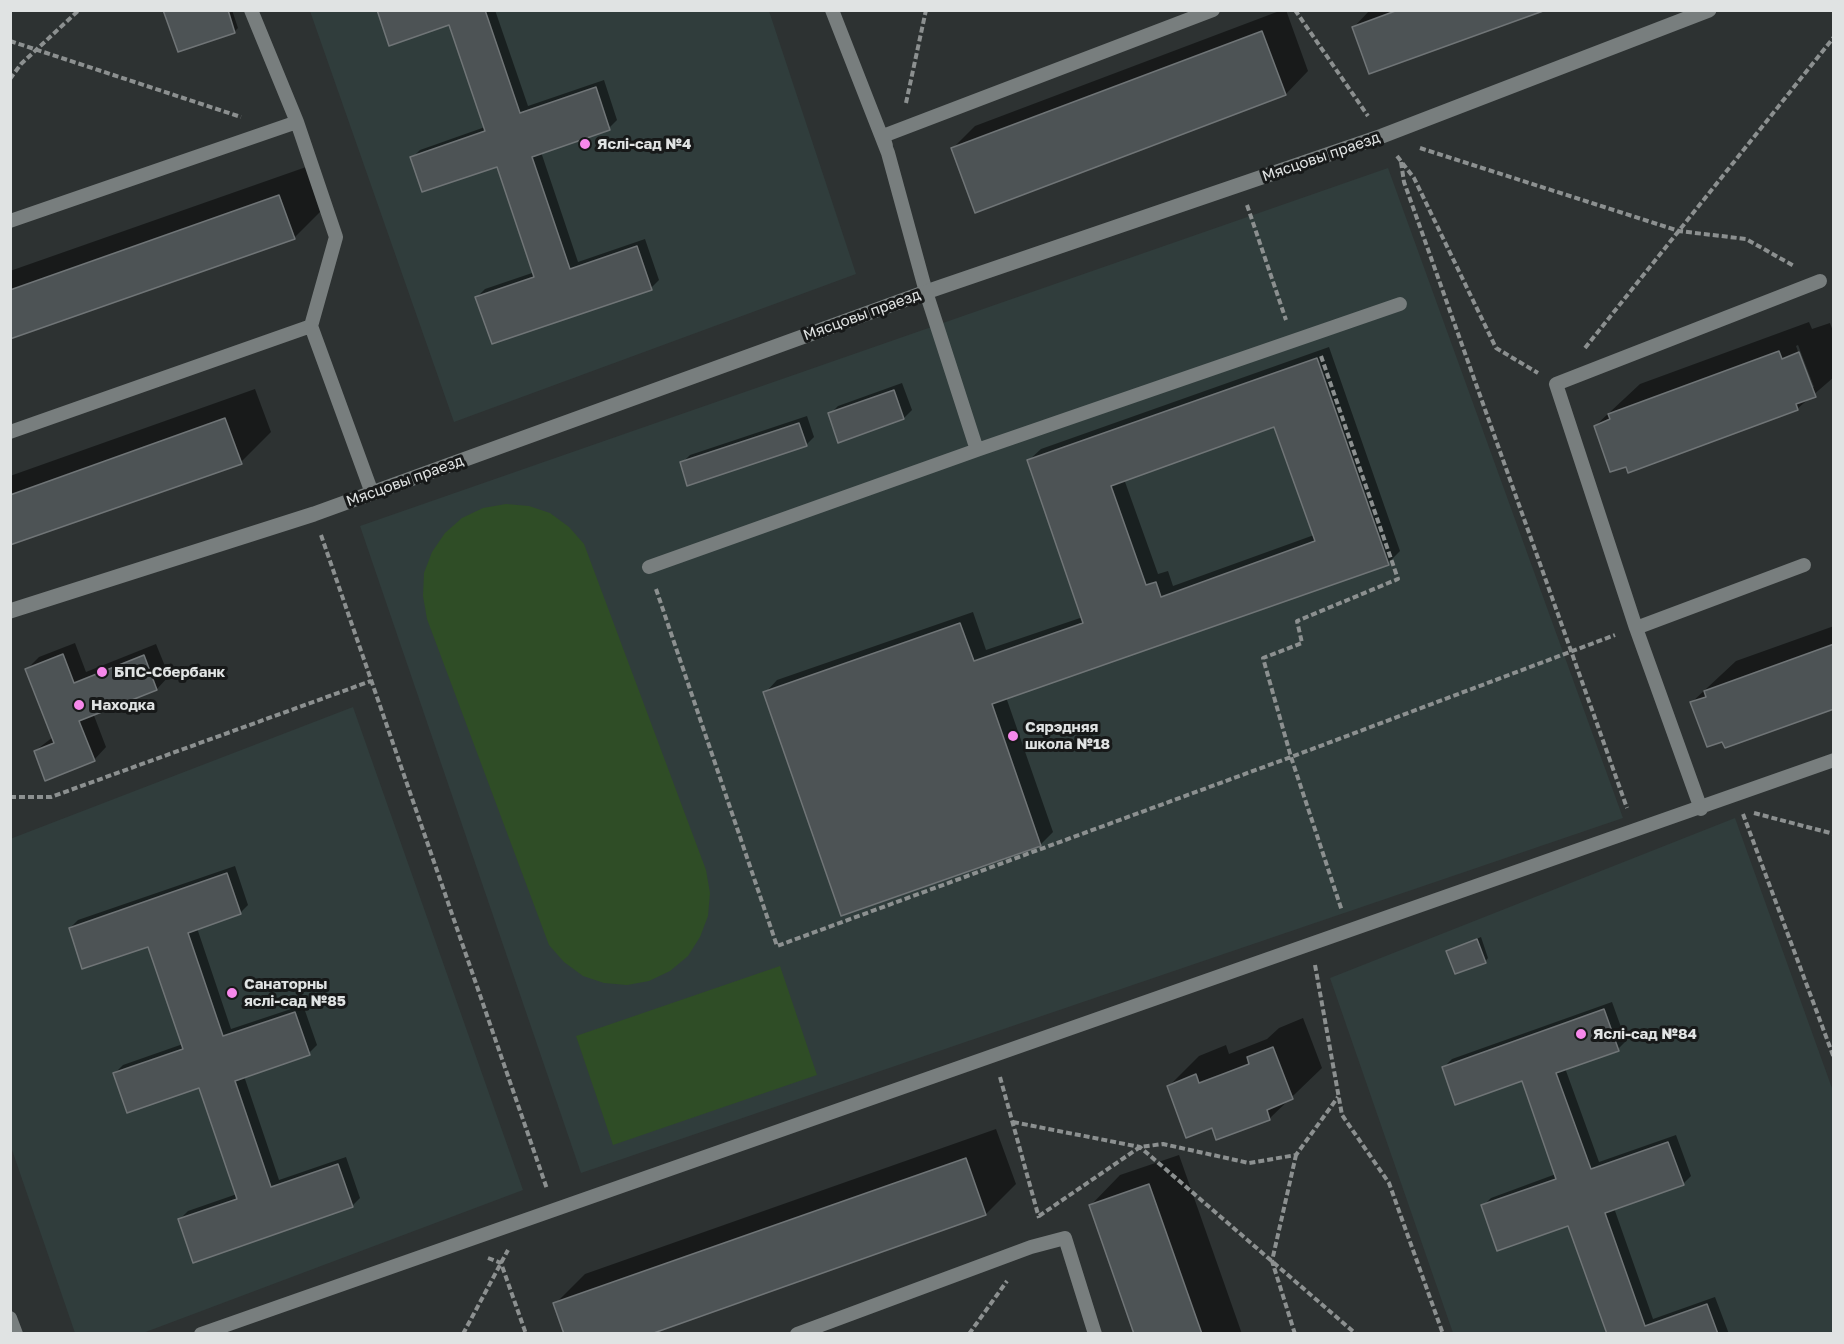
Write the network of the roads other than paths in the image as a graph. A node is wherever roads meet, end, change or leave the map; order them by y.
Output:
1 (251, 10) edge
2 (832, 10) edge
3 (1213, 10) edge
4 (1709, 10) edge
5 (297, 122) junction
6 (888, 153) junction
7 (10, 221) edge
8 (1820, 281) road end
9 (926, 292) junction
10 (1400, 304) dead end
11 (311, 326) junction
12 (10, 432) edge
13 (977, 450) junction
14 (372, 493) junction
15 (1804, 565) dead end
16 (649, 567) road end
17 (10, 611) edge
18 (1636, 628) junction
19 (1833, 760) edge
20 (1701, 809) junction
21 (201, 1334) edge
22 (797, 1334) edge
23 (1095, 1334) edge

1 - 5 lane
2 - 6 lane
3 - 6 lane
4 - 9 street, Мясцовы праезд
5 - 7 lane
5 - 11 lane
6 - 9 lane
8 - 18 lane
9 - 13 lane
9 - 14 street, Мясцовы праезд
10 - 13 lane
11 - 12 lane
11 - 14 lane
13 - 16 lane
14 - 17 street, Мясцовы праезд
15 - 18 lane
18 - 20 lane
19 - 20 lane
20 - 21 lane
22 - 23 lane

